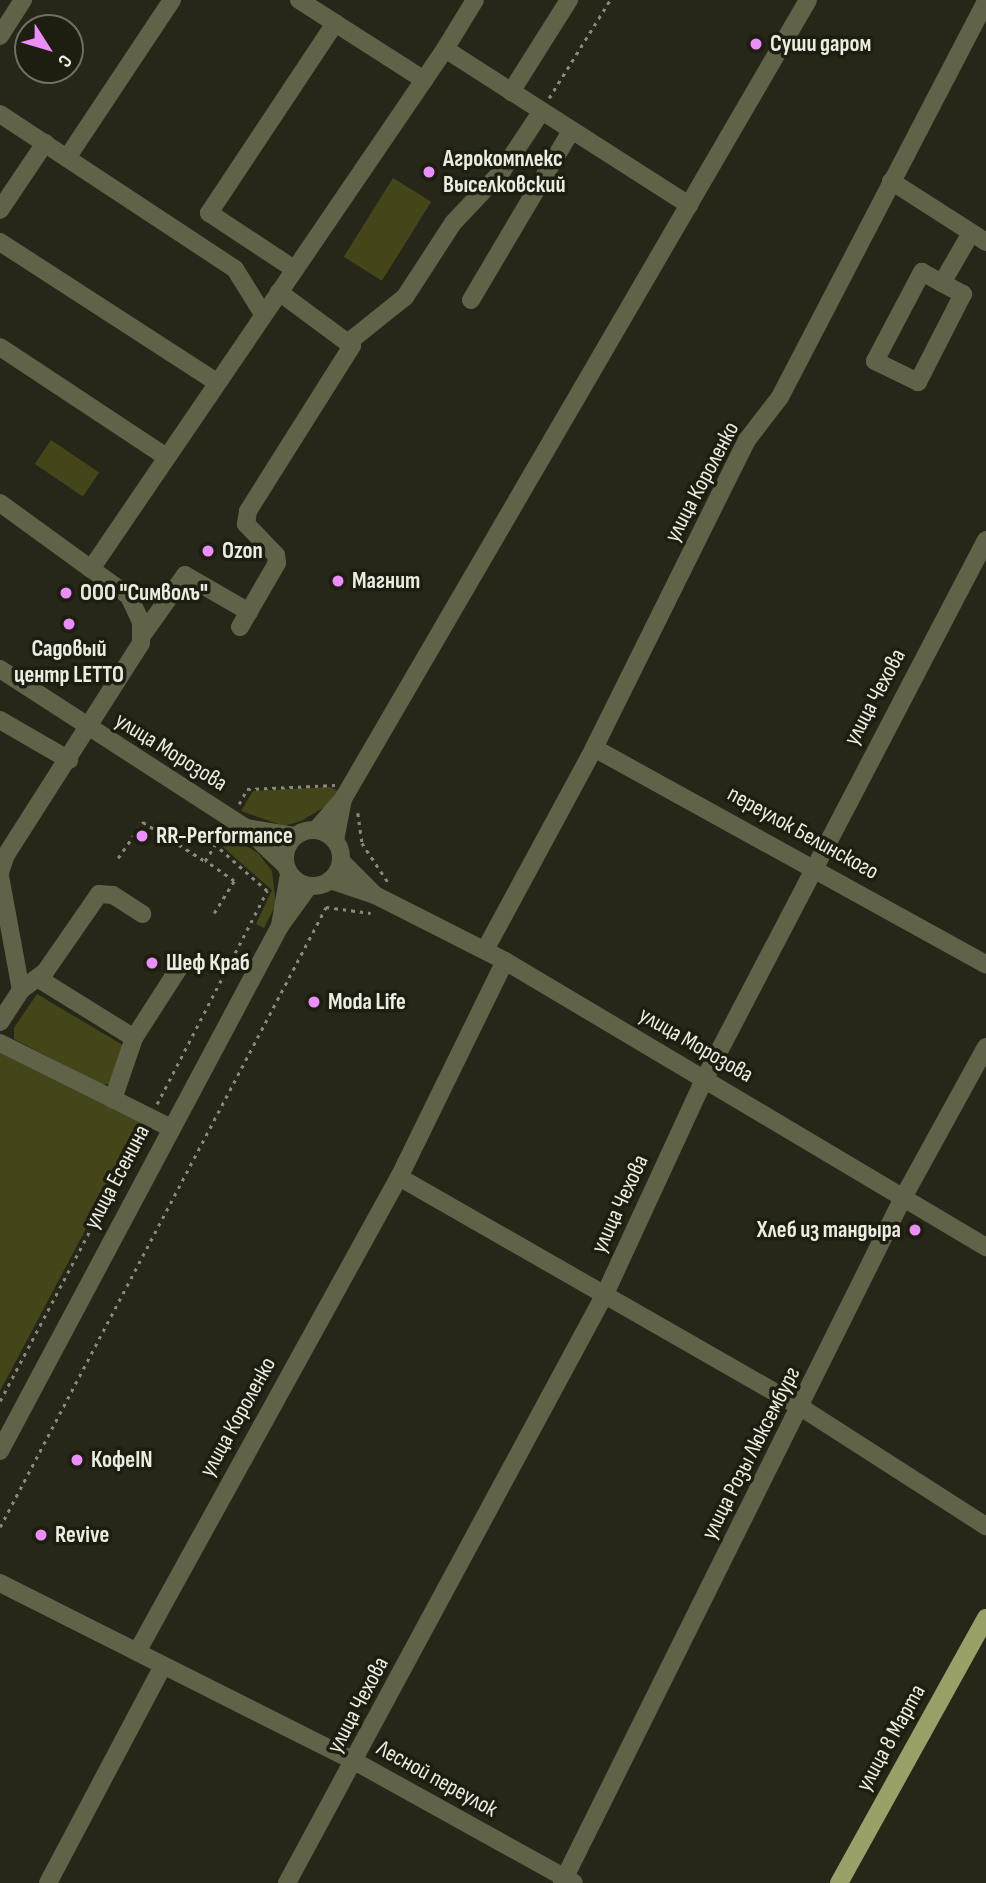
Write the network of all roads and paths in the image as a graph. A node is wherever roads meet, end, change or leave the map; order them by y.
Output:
1 (23, 0) edge
2 (173, 0) edge
3 (299, 0) edge
4 (475, 0) edge
5 (569, 0) edge
6 (610, 0) edge
7 (808, 0) edge
8 (986, 2) edge
9 (335, 23) junction
10 (0, 36) edge
11 (445, 49) junction
12 (424, 80) junction
13 (511, 92) junction
14 (541, 112) junction
15 (0, 114) edge
16 (571, 131) junction
17 (45, 143) junction
18 (67, 158) junction
19 (891, 181) junction
20 (689, 205) junction
21 (0, 210) edge
22 (979, 237) edge
23 (0, 242) edge
24 (294, 269) junction
25 (942, 283) junction
26 (279, 292) junction
27 (471, 300) dead end
28 (263, 314) junction
29 (350, 341) junction
30 (0, 347) edge
31 (216, 382) junction
32 (166, 457) junction
33 (0, 503) edge
34 (986, 540) edge
35 (91, 569) junction
36 (141, 637) junction
37 (0, 670) edge
38 (0, 720) edge
39 (89, 729) junction
40 (594, 748) junction
41 (69, 760) junction
42 (343, 799) junction
43 (246, 828) junction
44 (316, 830) junction
45 (295, 835) junction
46 (335, 840) junction
47 (215, 845) dead end
48 (118, 858) dead end
49 (205, 861) junction
50 (341, 861) junction
51 (814, 865) junction
52 (286, 869) junction
53 (0, 874) edge
54 (330, 880) junction
55 (310, 886) junction
56 (375, 895) junction
57 (142, 914) dead end
58 (214, 914) dead end
59 (280, 926) junction
60 (485, 950) junction
61 (7, 954) edge
62 (505, 961) junction
63 (986, 964) edge
64 (180, 968) dead end
65 (39, 979) junction
66 (21, 990) junction
67 (0, 1022) edge
68 (134, 1038) junction
69 (0, 1044) edge
70 (986, 1047) edge
71 (705, 1078) junction
72 (113, 1100) junction
73 (171, 1128) junction
74 (398, 1177) junction
75 (905, 1196) junction
76 (986, 1247) edge
77 (605, 1294) junction
78 (802, 1408) junction
79 (0, 1451) edge
80 (986, 1526) edge
81 (0, 1583) edge
82 (986, 1618) edge
83 (136, 1652) junction
84 (162, 1668) junction
85 (356, 1762) junction
86 (567, 1881) edge
87 (48, 1883) edge
88 (287, 1883) edge
89 (839, 1883) edge

1 - 10 street
2 - 18 street
3 - 9 street
4 - 11 street
5 - 13 street
6 - 14 path
7 - 20 street
8 - 19 street, улица Короленко
9 - 12 street
9 - 24 street
11 - 12 street
11 - 13 street
12 - 24 street
13 - 14 street
14 - 16 street
14 - 29 street
15 - 17 street
16 - 20 street
16 - 27 street
17 - 18 street
17 - 21 street
18 - 28 street
19 - 22 street
19 - 40 street, улица Короленко
20 - 42 street
22 - 25 street
23 - 31 street
24 - 26 street
25 - 25 street
26 - 28 street
26 - 29 street
28 - 31 street
29 - 36 street
30 - 32 street
31 - 32 street
32 - 35 street
33 - 35 street
34 - 51 street, улица Чехова
35 - 36 street
36 - 39 street
37 - 39 street, улица Морозова
38 - 41 street
39 - 41 street
39 - 43 street, улица Морозова
40 - 51 street, переулок Белинского
40 - 60 street, улица Короленко
41 - 53 street
42 - 44 street
42 - 46 street
43 - 45 street
43 - 52 street
44 - 45 street
44 - 46 street
45 - 52 street
46 - 50 street
47 - 49 path
48 - 49 path
49 - 58 path
50 - 54 street
50 - 56 street
51 - 63 street, переулок Белинского
51 - 71 street, улица Чехова
52 - 55 street
52 - 59 street
53 - 61 street
54 - 55 street
54 - 56 street
55 - 59 street
56 - 60 street, улица Морозова
57 - 65 street
59 - 73 street, улица Есенина
60 - 62 street, улица Морозова
61 - 66 street
62 - 71 street, улица Морозова
62 - 74 street, улица Короленко
64 - 68 street
65 - 66 street
65 - 68 street
66 - 67 street
68 - 72 street
69 - 72 street
70 - 75 street, улица Розы Люксембург
71 - 75 street, улица Морозова
71 - 77 street, улица Чехова
72 - 73 street
73 - 79 street, улица Есенина
74 - 77 street
74 - 83 street, улица Короленко
75 - 76 street, улица Морозова
75 - 78 street, улица Розы Люксембург
77 - 78 street
77 - 85 street, улица Чехова
78 - 80 street
78 - 86 street, улица Розы Люксембург
81 - 83 street
82 - 89 main road, улица 8 Марта
83 - 84 street
84 - 85 street, Лесной переулок
84 - 87 street
85 - 86 street, Лесной переулок
85 - 88 street, улица Чехова

